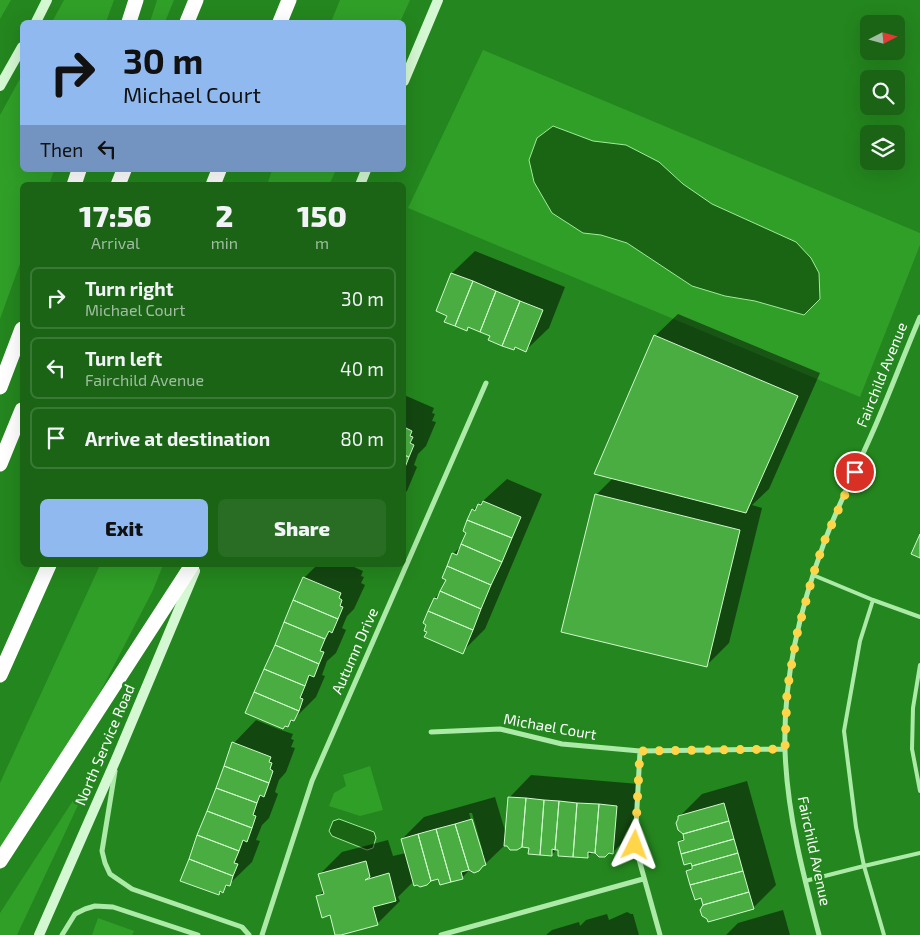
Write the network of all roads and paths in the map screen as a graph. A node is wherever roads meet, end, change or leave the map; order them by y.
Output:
1 (47, 0) edge
2 (136, 0) edge
3 (196, 0) edge
4 (289, 0) edge
5 (438, 0) edge
6 (37, 20) edge
7 (129, 20) edge
8 (188, 20) edge
9 (281, 20) edge
10 (20, 51) edge
11 (406, 76) edge
12 (0, 86) edge
13 (920, 317) edge
14 (20, 334) edge
15 (486, 383) dead end
16 (0, 387) edge
17 (20, 415) edge
18 (0, 464) edge
19 (406, 566) edge
20 (48, 567) edge
21 (191, 567) edge
22 (196, 567) edge
23 (406, 567) edge
24 (813, 575) junction
25 (873, 600) junction
26 (920, 617) edge
27 (920, 665) edge
28 (0, 675) edge
29 (431, 732) dead end
30 (785, 749) junction
31 (640, 751) junction
32 (117, 757) junction
33 (920, 791) edge
34 (920, 853) edge
35 (0, 861) edge
36 (864, 866) junction
37 (643, 879) junction
38 (805, 881) junction
39 (39, 935) edge
40 (62, 935) edge
41 (198, 935) edge
42 (249, 935) edge
43 (262, 935) edge
44 (441, 935) edge
45 (660, 935) edge
46 (820, 935) edge
47 (884, 935) edge

1 - 6 main road
2 - 7 highway
3 - 8 highway
4 - 9 highway
5 - 11 main road
10 - 12 main road
13 - 24 street, Fairchild Avenue
14 - 16 highway
15 - 19 street, Autumn Drive
17 - 18 highway
20 - 28 highway
21 - 35 highway
22 - 32 main road, North Service Road
23 - 43 street, Autumn Drive
24 - 25 lane
24 - 30 street, Fairchild Avenue
25 - 26 lane
25 - 36 lane
27 - 33 lane
29 - 31 street, Michael Court
30 - 31 street, Michael Court
30 - 38 street, Fairchild Avenue
31 - 37 street
32 - 39 main road, North Service Road
32 - 42 street
34 - 36 lane
36 - 38 lane
36 - 47 lane
37 - 44 street
37 - 45 street
38 - 46 street, Fairchild Avenue
40 - 41 street

